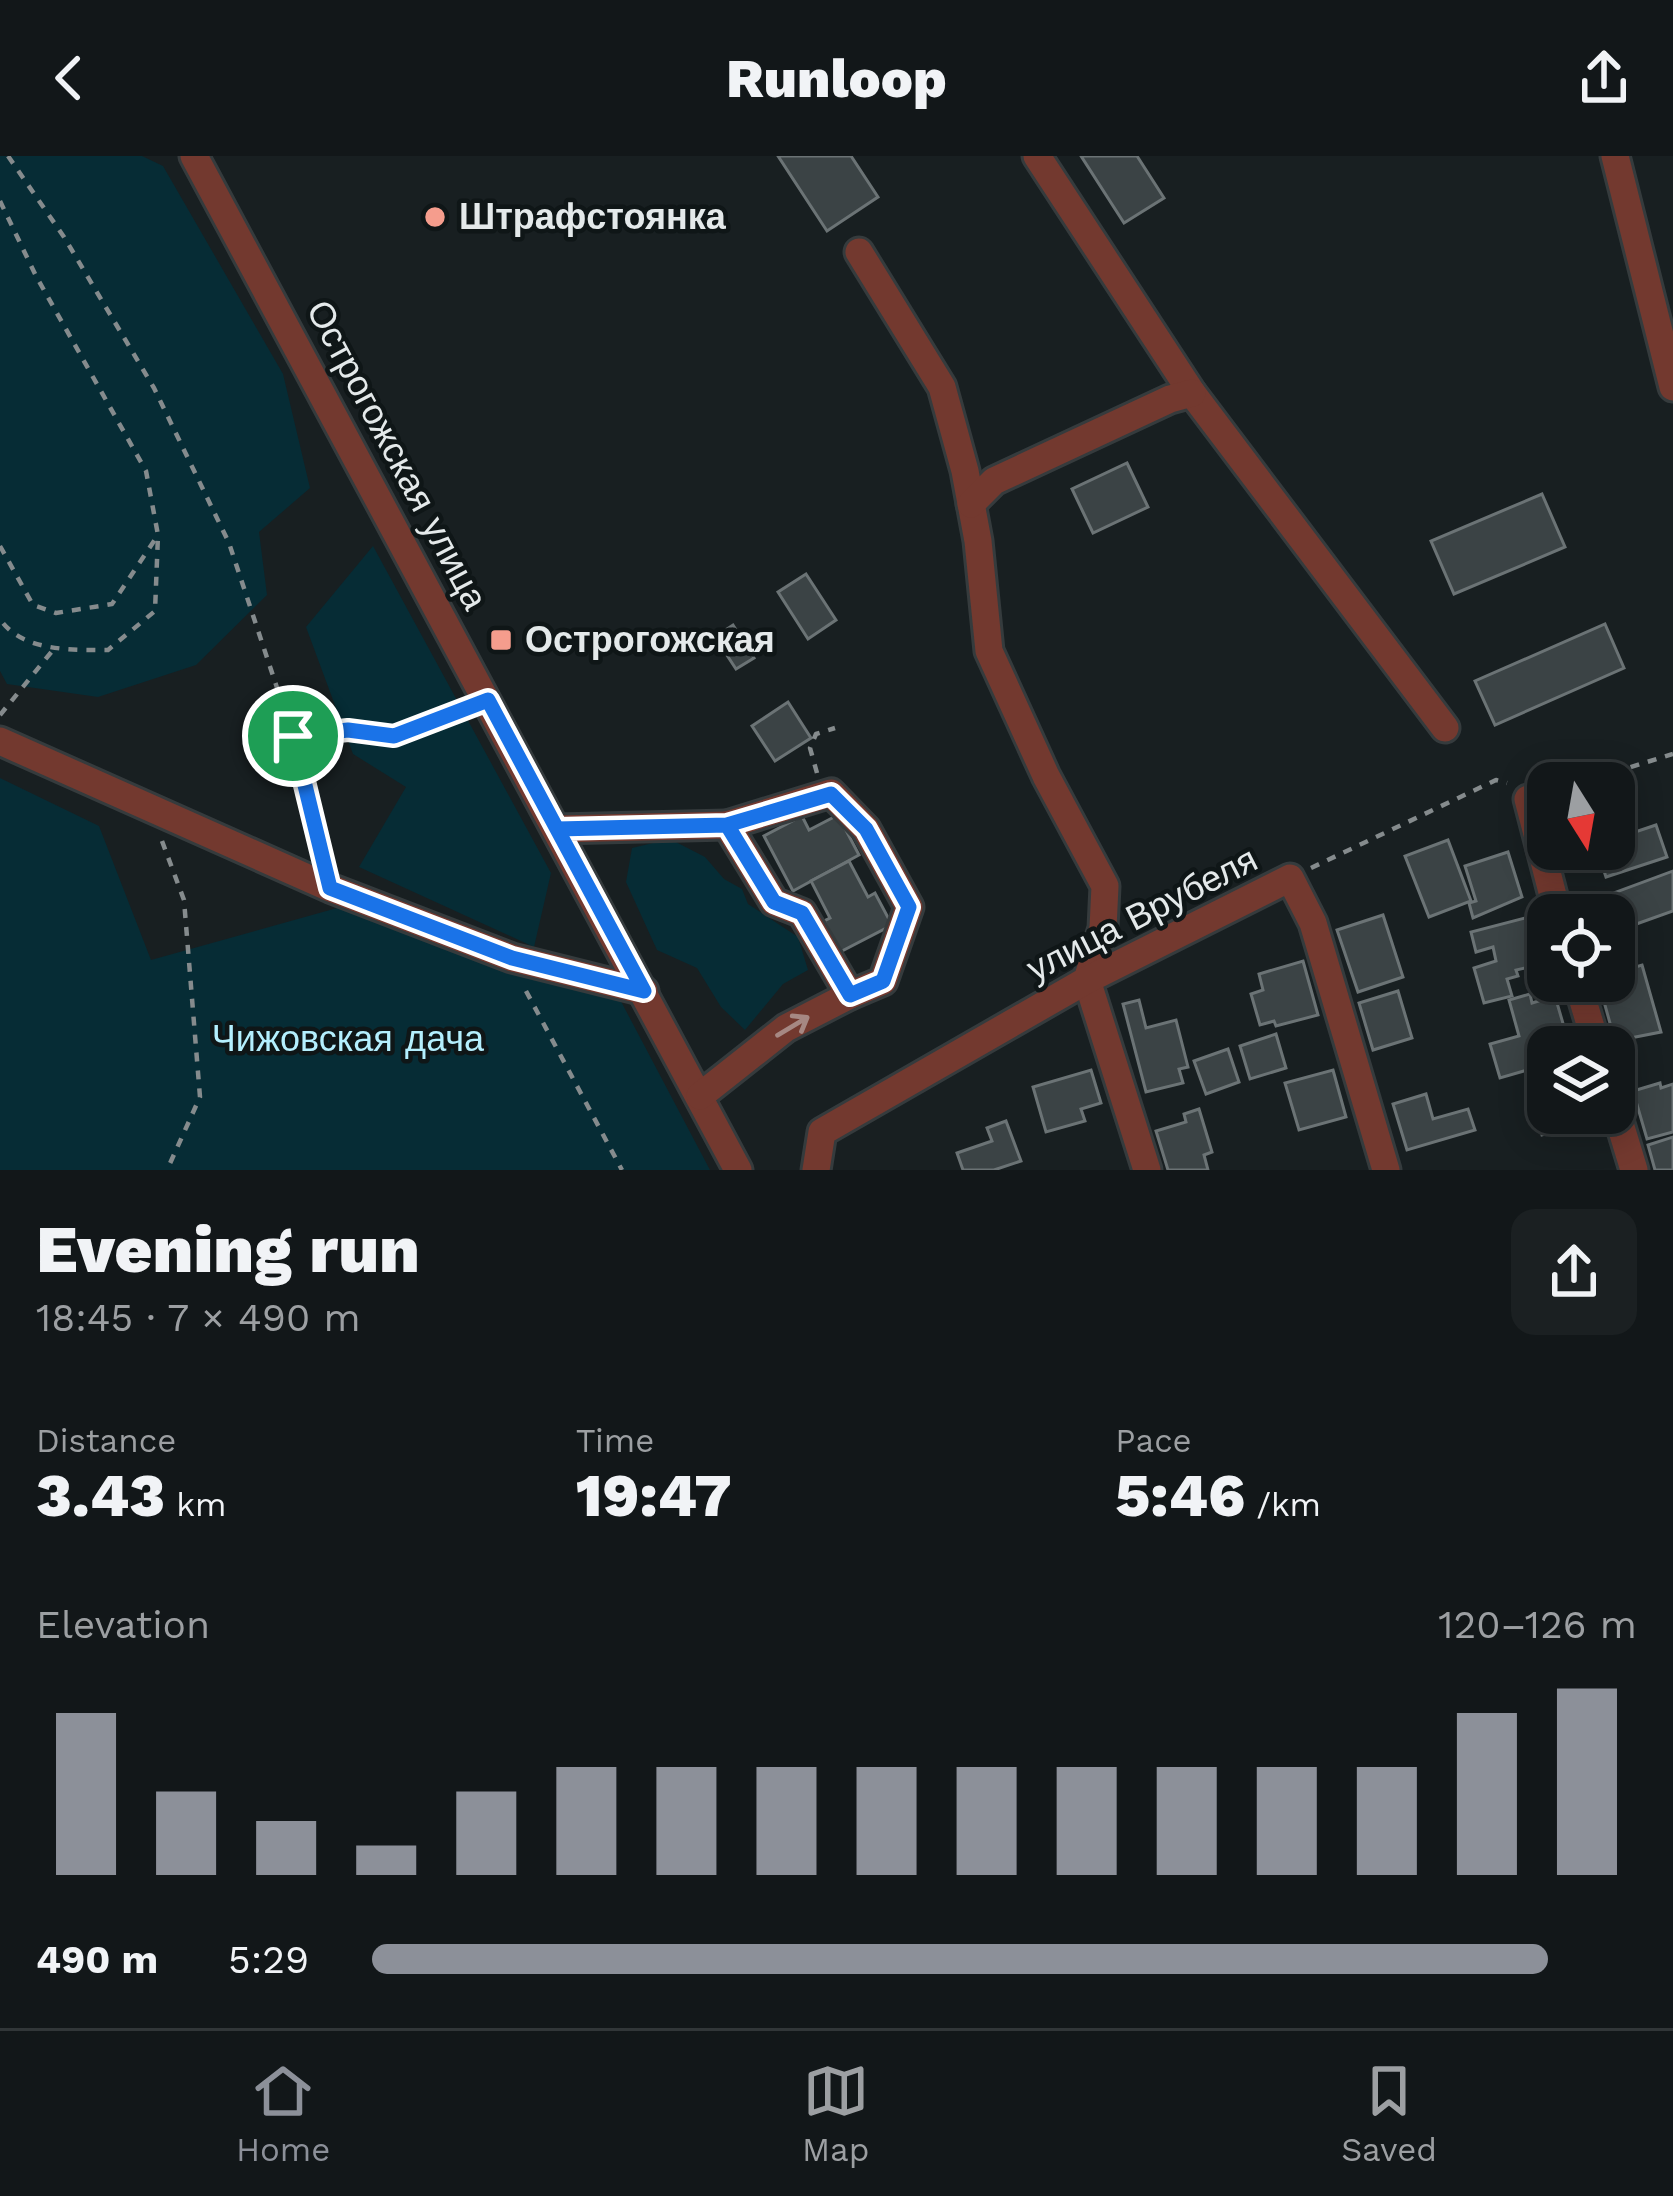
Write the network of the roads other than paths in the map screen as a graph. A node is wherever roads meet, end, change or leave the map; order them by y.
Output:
1 (194, 156) edge
2 (1036, 156) edge
3 (1615, 156) edge
4 (859, 252) dead end
5 (1673, 387) edge
6 (1192, 393) junction
7 (971, 504) junction
8 (1445, 728) dead end
9 (0, 742) edge
10 (727, 825) junction
11 (557, 829) junction
12 (1087, 980) junction
13 (644, 991) junction
14 (850, 995) junction
15 (700, 1096) junction
16 (1623, 1134) edge
17 (738, 1170) edge
18 (817, 1170) edge
19 (1147, 1170) edge
20 (1387, 1170) edge
21 (1634, 1170) edge

1 - 11 street, Острогожская улица
2 - 6 street
3 - 5 street
4 - 7 street
6 - 7 street
6 - 8 street
7 - 12 street
9 - 13 street
10 - 11 street
10 - 14 street
10 - 14 street
11 - 13 street, Острогожская улица
12 - 18 street, улица Врубеля
12 - 19 street
12 - 20 street, улица Врубеля
13 - 15 street, Острогожская улица
15 -> 14 street
15 - 17 street, Острогожская улица
16 - 21 street

